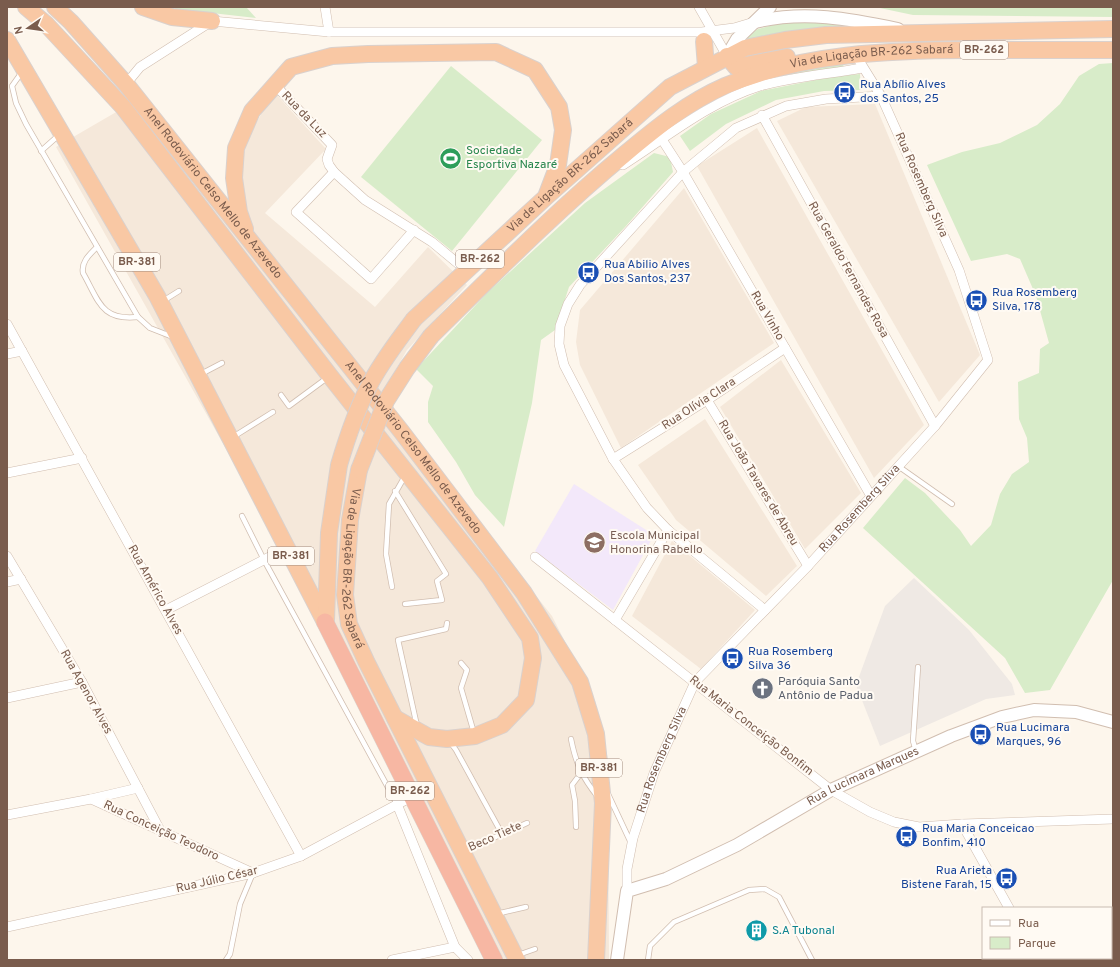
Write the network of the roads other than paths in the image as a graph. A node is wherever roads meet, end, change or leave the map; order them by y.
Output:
1 (26, 7) edge
2 (55, 7) edge
3 (143, 7) edge
4 (325, 7) edge
5 (699, 7) edge
6 (770, 7) edge
7 (808, 7) edge
8 (824, 16) junction
9 (212, 20) junction
10 (755, 22) junction
11 (1113, 29) edge
12 (329, 32) junction
13 (686, 32) junction
14 (914, 32) junction
15 (709, 36) junction
16 (7, 40) edge
17 (1113, 50) edge
18 (855, 54) junction
19 (727, 56) junction
20 (839, 56) junction
21 (706, 67) junction
22 (862, 68) junction
23 (24, 69) junction
24 (126, 84) junction
25 (276, 85) junction
26 (881, 96) junction
27 (762, 115) junction
28 (60, 134) junction
29 (661, 138) junction
30 (41, 151) junction
31 (334, 172) junction
32 (683, 172) junction
33 (593, 180) junction
34 (546, 197) junction
35 (414, 230) junction
36 (249, 240) junction
37 (97, 247) junction
38 (467, 271) junction
39 (179, 291) dead end
40 (160, 303) junction
41 (138, 317) junction
42 (7, 324) edge
43 (179, 339) junction
44 (785, 348) junction
45 (22, 351) junction
46 (7, 354) edge
47 (222, 363) dead end
48 (198, 375) junction
49 (330, 376) junction
50 (280, 396) dead end
51 (707, 400) junction
52 (273, 412) dead end
53 (935, 426) junction
54 (230, 439) junction
55 (82, 458) junction
56 (613, 459) junction
57 (898, 466) junction
58 (7, 473) edge
59 (407, 473) junction
60 (395, 492) junction
61 (871, 496) junction
62 (952, 504) dead end
63 (242, 516) dead end
64 (668, 530) junction
65 (287, 548) junction
66 (7, 556) edge
67 (535, 557) dead end
68 (264, 560) junction
69 (808, 566) junction
70 (21, 579) junction
71 (7, 582) edge
72 (392, 587) dead end
73 (405, 604) dead end
74 (166, 610) junction
75 (765, 610) junction
76 (615, 620) junction
77 (326, 622) junction
78 (447, 623) dead end
79 (461, 663) dead end
80 (918, 667) dead end
81 (82, 682) junction
82 (695, 682) junction
83 (7, 698) edge
84 (395, 718) junction
85 (1113, 722) edge
86 (418, 732) junction
87 (475, 736) junction
88 (447, 739) junction
89 (571, 739) dead end
90 (916, 751) junction
91 (581, 773) junction
92 (600, 779) junction
93 (138, 788) junction
94 (832, 790) junction
95 (413, 796) junction
96 (91, 799) junction
97 (603, 803) junction
98 (398, 804) junction
99 (7, 815) edge
100 (1113, 819) edge
101 (527, 823) dead end
102 (962, 824) junction
103 (576, 827) dead end
104 (160, 830) junction
105 (502, 834) junction
106 (632, 845) junction
107 (463, 852) junction
108 (301, 856) junction
109 (253, 873) junction
110 (627, 891) junction
111 (526, 906) dead end
112 (1009, 907) edge
113 (494, 914) junction
114 (7, 927) edge
115 (455, 947) junction
116 (535, 949) dead end
117 (433, 951) junction
118 (516, 958) edge
119 (226, 960) edge
120 (392, 960) edge
121 (427, 960) edge
122 (468, 960) edge
123 (494, 960) edge
124 (596, 960) edge
125 (617, 960) edge
126 (648, 960) edge
127 (812, 960) edge

1 - 49 highway
2 - 24 highway, Anel Rodoviário Celso Mello de Azevedo / BR-381
3 - 9 highway
4 - 12 street
5 - 15 street
6 - 10 street
7 - 8 street
8 - 10 street
8 - 14 street, Via de Ligação BR-262 Sabará
9 - 12 street
9 - 24 street
10 - 15 street
10 - 19 street
11 - 14 highway, Via de Ligação BR-262 Sabará / BR-262
12 - 13 street
13 - 15 street
13 - 15 street
14 - 19 highway, Via de Ligação BR-262 Sabará / BR-262
15 - 19 street
15 - 19 street
15 - 21 highway
16 - 23 highway, BR-381
17 - 18 highway, Via de Ligação BR-262 Sabará / BR-262
18 - 20 highway, Via de Ligação BR-262 Sabará / BR-262
18 - 22 street, Rua Rosemberg Silva
19 - 20 highway
19 - 21 highway, Via de Ligação BR-262 Sabará / BR-262
20 - 33 highway, Via de Ligação BR-262 Sabará / BR-262
21 - 34 highway, Via de Ligação BR-262 Sabará / BR-262
22 - 26 street, Rua Rosemberg Silva
22 - 29 street, Via de Ligação BR-262 Sabará
23 - 28 highway, BR-381
23 - 30 lane
24 - 36 highway, Anel Rodoviário Celso Mello de Azevedo / BR-381
25 - 31 street, Rua da Luz
25 - 34 highway
25 - 36 highway
26 - 27 street
26 - 53 street, Rua Rosemberg Silva
27 - 32 street
27 - 53 street, Rua Geraldo Fernandes Rosa
28 - 30 lane
28 - 40 highway, BR-381
29 - 32 street, Rua Vinho
29 - 33 street, Via de Ligação BR-262 Sabará
30 - 37 lane
31 - 35 street
31 - 35 street
32 - 44 street, Rua Vinho
32 - 56 street
33 - 84 highway, Via de Ligação BR-262 Sabará / BR-262, bridge
34 - 38 highway, Via de Ligação BR-262 Sabará / BR-262
35 - 38 street
36 - 92 highway, Anel Rodoviário Celso Mello de Azevedo / BR-381
37 - 41 lane
37 - 41 lane
38 - 77 highway, Via de Ligação BR-262 Sabará / BR-262, bridge
39 - 40 lane
40 - 43 highway, BR-381
41 - 43 lane
42 - 45 street, Rua Américo Alves
43 - 48 highway, BR-381
44 - 51 street, Rua Olívia Clara
44 - 61 street, Rua Vinho
45 - 46 street
45 - 55 street, Rua Américo Alves
47 - 48 lane
48 - 54 highway, BR-381
49 - 50 lane
49 - 59 highway
51 - 56 street, Rua Olívia Clara
51 - 69 street, Rua João Tavares de Abreu
52 - 54 lane
53 - 57 street, Rua Rosemberg Silva
54 - 65 highway, BR-381
55 - 58 street
55 - 74 street, Rua Américo Alves
56 - 64 street
57 - 61 street, Rua Rosemberg Silva
57 - 62 lane
59 - 60 lane
59 - 87 highway
60 - 72 lane
60 - 73 lane
61 - 69 street, Rua Rosemberg Silva
63 - 68 lane
64 - 75 street
64 - 76 street
65 - 68 street
65 - 77 highway, BR-381
66 - 70 street, Rua Agenor Alves
67 - 76 street, Rua Maria Conceição Bonfim
68 - 74 street
68 - 98 lane
69 - 75 street, Rua Rosemberg Silva
70 - 71 street
70 - 81 street, Rua Agenor Alves
74 - 108 street, Rua Américo Alves
75 - 82 street, Rua Rosemberg Silva
76 - 82 street, Rua Maria Conceição Bonfim
77 - 95 highway, BR-262
78 - 86 lane
79 - 87 lane
80 - 90 lane
81 - 83 street
81 - 93 street, Rua Agenor Alves
82 - 94 street, Rua Maria Conceição Bonfim
82 - 106 street, Rua Rosemberg Silva
84 - 86 highway
84 - 107 highway, Via de Ligação BR-262 Sabará / BR-262
85 - 90 street, Rua Lucimara Marques
86 - 88 highway
87 - 88 highway
88 - 105 lane
89 - 91 lane
90 - 94 street, Rua Lucimara Marques
91 - 97 lane
91 - 103 lane
92 - 97 highway, Anel Rodoviário Celso Mello de Azevedo / BR-381
92 - 106 lane
93 - 96 street, Rua Conceição Teodoro
93 - 104 street, Rua Agenor Alves
94 - 102 street, Rua Maria Conceição Bonfim
94 - 110 street, Rua Lucimara Marques
95 - 98 street, Rua Júlio César
95 - 123 highway, BR-262
96 - 99 street, Rua Conceição Teodoro
96 - 104 street, Rua Conceição Teodoro
97 - 124 highway, Anel Rodoviário Celso Mello de Azevedo / BR-381
98 - 108 street, Rua Júlio César
98 - 115 street
100 - 102 street, Rua Maria Conceição Bonfim
101 - 105 lane, Beco Tiete
102 - 112 street
104 - 109 street, Rua Conceição Teodoro
105 - 107 lane, Beco Tiete
106 - 110 street, Rua Rosemberg Silva
107 - 113 highway, Via de Ligação BR-262 Sabará / BR-262
108 - 109 street, Rua Júlio César
109 - 114 street, Rua Júlio César
109 - 119 lane
110 - 125 street, Rua Rosemberg Silva
111 - 113 lane
113 - 118 highway, Via de Ligação BR-262 Sabará / BR-262
115 - 117 street
115 - 122 street
116 - 118 lane
117 - 120 street
117 - 121 street
126 - 127 lane

